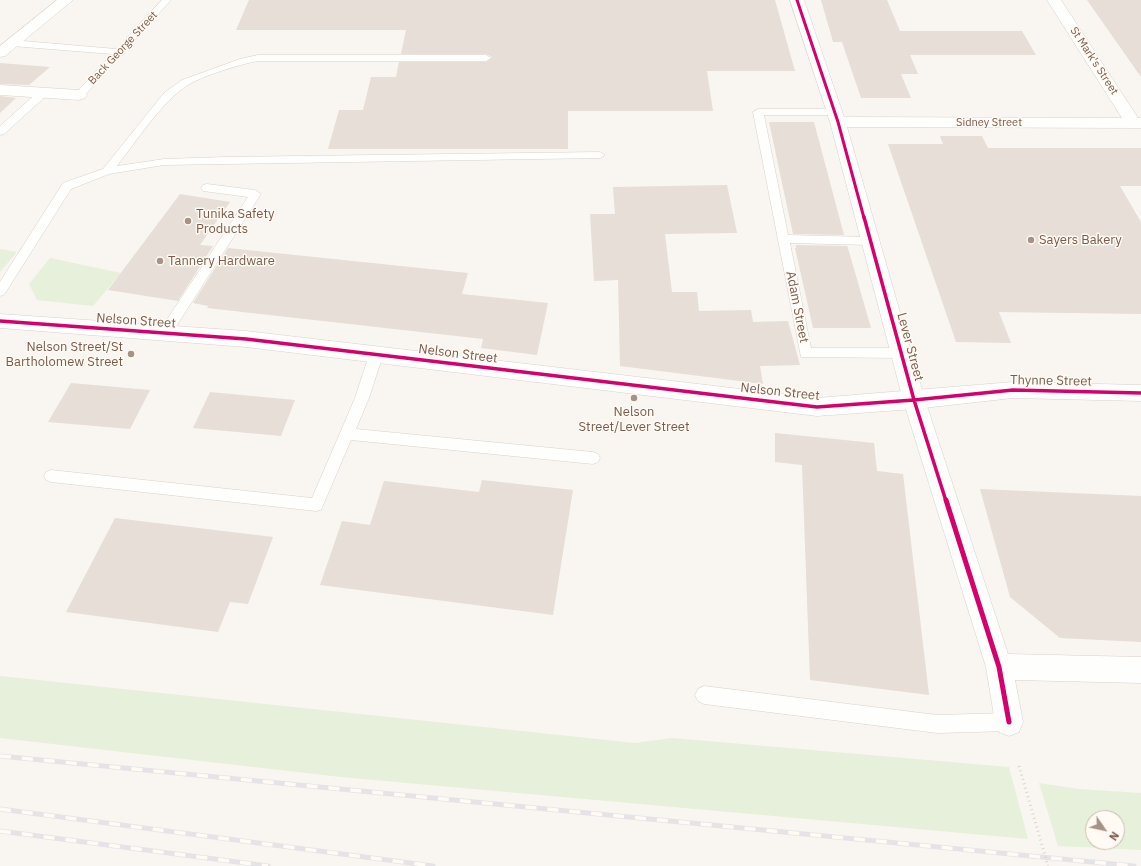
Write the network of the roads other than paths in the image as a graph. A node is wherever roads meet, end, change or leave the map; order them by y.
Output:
1 (66, 0) edge
2 (166, 0) edge
3 (798, 0) edge
4 (1054, 0) edge
5 (12, 43) junction
6 (0, 52) edge
7 (118, 52) junction
8 (486, 58) dead end
9 (0, 90) edge
10 (43, 93) junction
11 (79, 95) joint
12 (836, 117) junction
13 (1137, 123) edge
14 (0, 132) edge
15 (600, 155) dead end
16 (107, 171) junction
17 (207, 188) dead end
18 (784, 239) junction
19 (870, 241) junction
20 (0, 292) edge
21 (0, 321) edge
22 (165, 333) junction
23 (901, 353) junction
24 (376, 355) junction
25 (1141, 393) edge
26 (914, 400) junction
27 (347, 434) junction
28 (593, 458) dead end
29 (51, 476) dead end
30 (999, 667) junction
31 (1141, 670) edge
32 (704, 695) dead end
33 (1009, 722) joint

1 - 5 street
2 - 7 lane, Back George Street
3 - 12 street, Lever Street
4 - 13 street, St Mark's Street
5 - 6 street
5 - 7 lane
7 - 11 lane, Back George Street
8 - 16 lane
9 - 10 street
10 - 11 street
10 - 14 lane
12 - 13 street, Sidney Street
12 - 18 lane, Adam Street
12 - 19 street, Lever Street
15 - 16 lane
16 - 20 lane
17 - 22 lane
18 - 19 lane
18 - 23 lane, Adam Street
19 - 23 street, Lever Street
21 - 22 street, Nelson Street
22 - 24 street, Nelson Street
23 - 26 street, Lever Street
24 - 26 street, Nelson Street
24 - 27 lane
25 - 26 street, Thynne Street
26 - 30 street, Lever Street
27 - 28 lane
27 - 29 lane
30 - 31 street
30 - 33 street, Lever Street
32 - 33 lane

